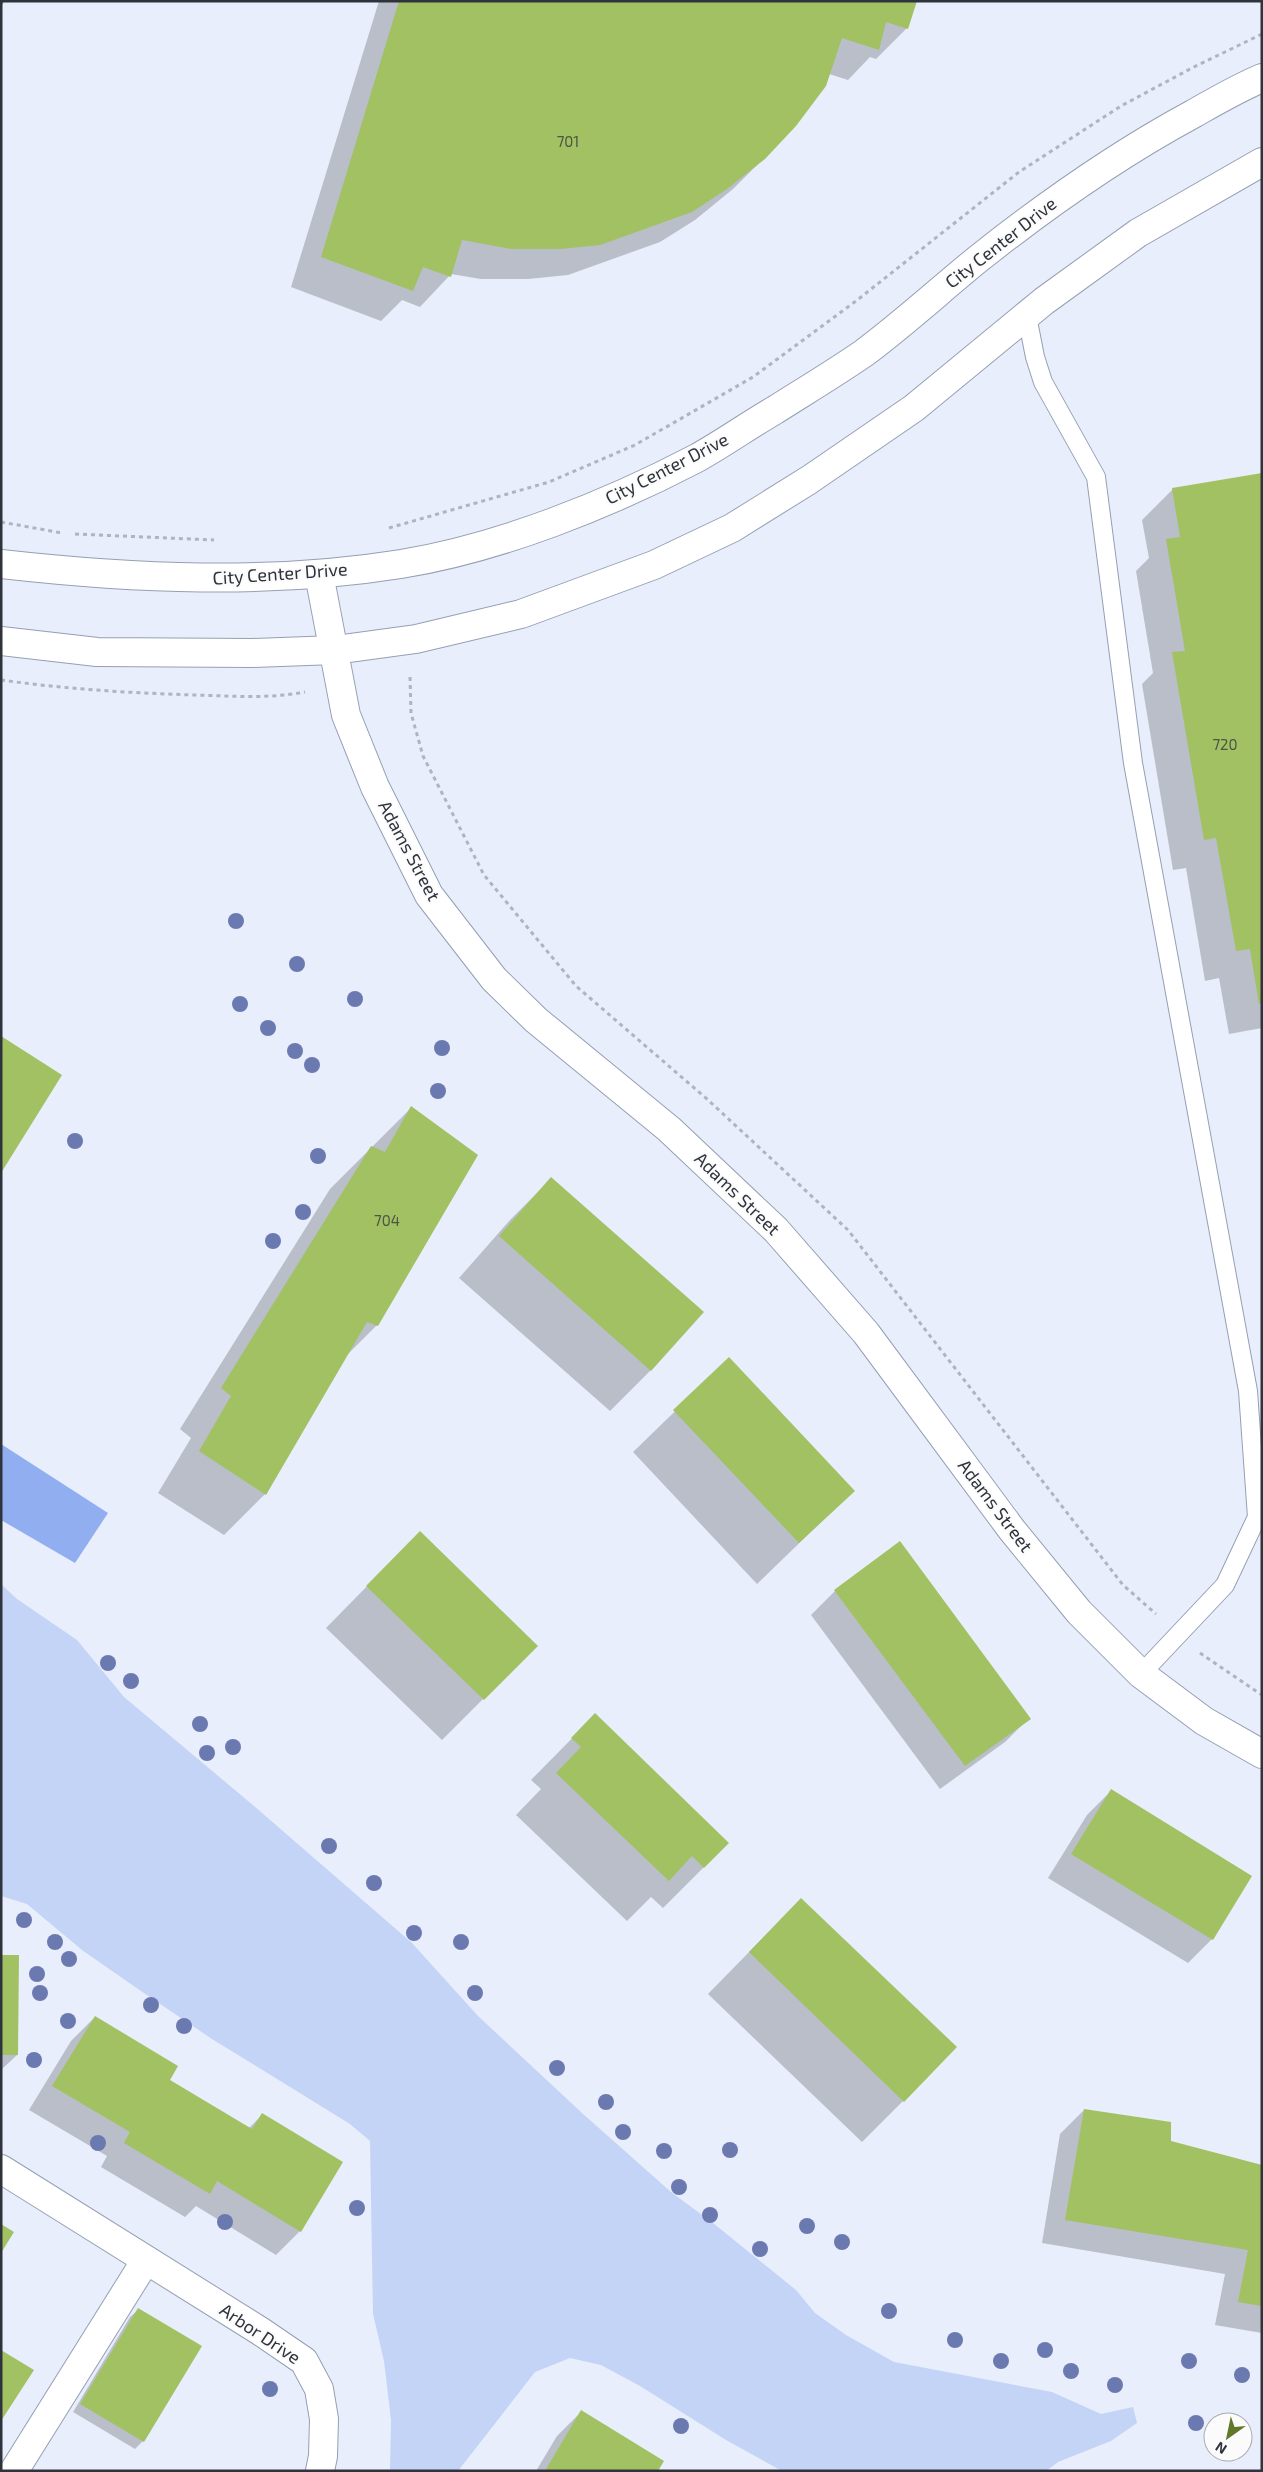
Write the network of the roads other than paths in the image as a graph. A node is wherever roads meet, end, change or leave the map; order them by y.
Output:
1 (1262, 78) edge
2 (1262, 162) edge
3 (1027, 316) junction
4 (1, 564) edge
5 (319, 574) junction
6 (1, 642) edge
7 (335, 650) junction
8 (1141, 1674) junction
9 (1262, 1754) edge
10 (1, 2169) edge
11 (146, 2260) junction
12 (14, 2471) edge
13 (320, 2471) edge

1 - 5 street, City Center Drive
2 - 3 street
3 - 7 street
3 - 8 lane
4 - 5 street, City Center Drive
5 - 7 street, Adams Street
6 - 7 street
7 - 8 street, Adams Street
8 - 9 street, Adams Street
10 - 11 street, Arbor Drive
11 - 12 street
11 - 13 street, Arbor Drive

